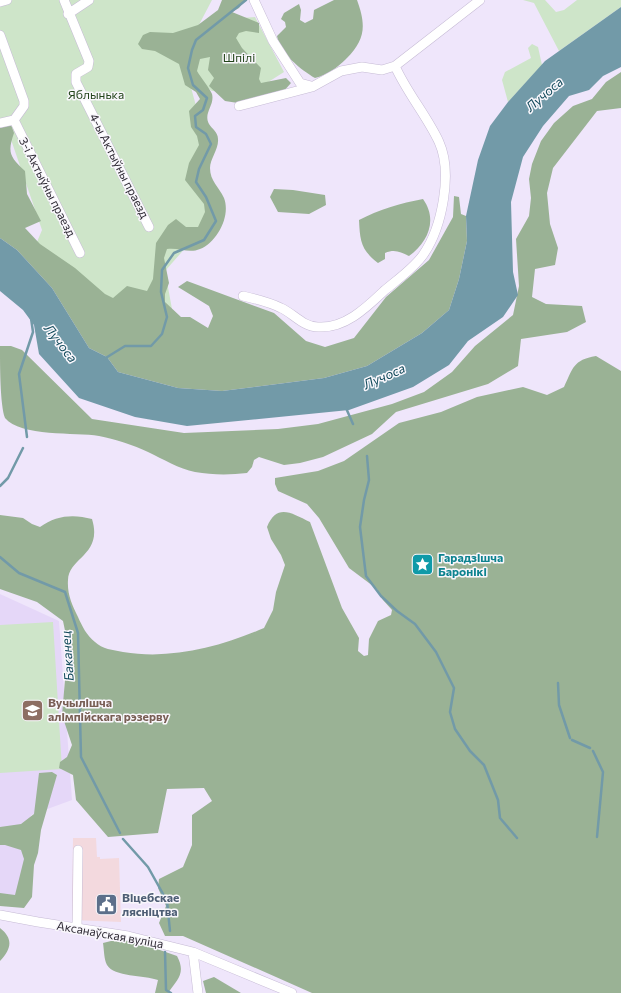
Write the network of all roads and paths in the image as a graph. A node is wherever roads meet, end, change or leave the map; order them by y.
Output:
1 (6, 0) edge
2 (64, 0) edge
3 (89, 0) edge
4 (254, 0) edge
5 (480, 0) edge
6 (0, 2) edge
7 (68, 14) junction
8 (0, 35) edge
9 (395, 66) junction
10 (312, 87) junction
11 (238, 106) dead end
12 (14, 120) junction
13 (0, 123) edge
14 (149, 227) dead end
15 (80, 253) dead end
16 (243, 296) dead end
17 (78, 850) dead end
18 (0, 915) edge
19 (77, 929) junction
20 (193, 952) junction
21 (198, 993) edge
22 (292, 993) edge

1 - 6 street
2 - 7 street, 4-ы Актыўны праезд
3 - 7 street
4 - 10 street
5 - 9 street
7 - 14 street, 4-ы Актыўны праезд
8 - 12 street
9 - 10 street
9 - 16 street
10 - 11 street
12 - 13 street
12 - 15 street, 3-і Актыўны праезд
17 - 19 street
18 - 19 street, Аксанаўская вуліца
19 - 20 street, Аксанаўская вуліца
20 - 21 street
20 - 22 street, Аксанаўская вуліца

